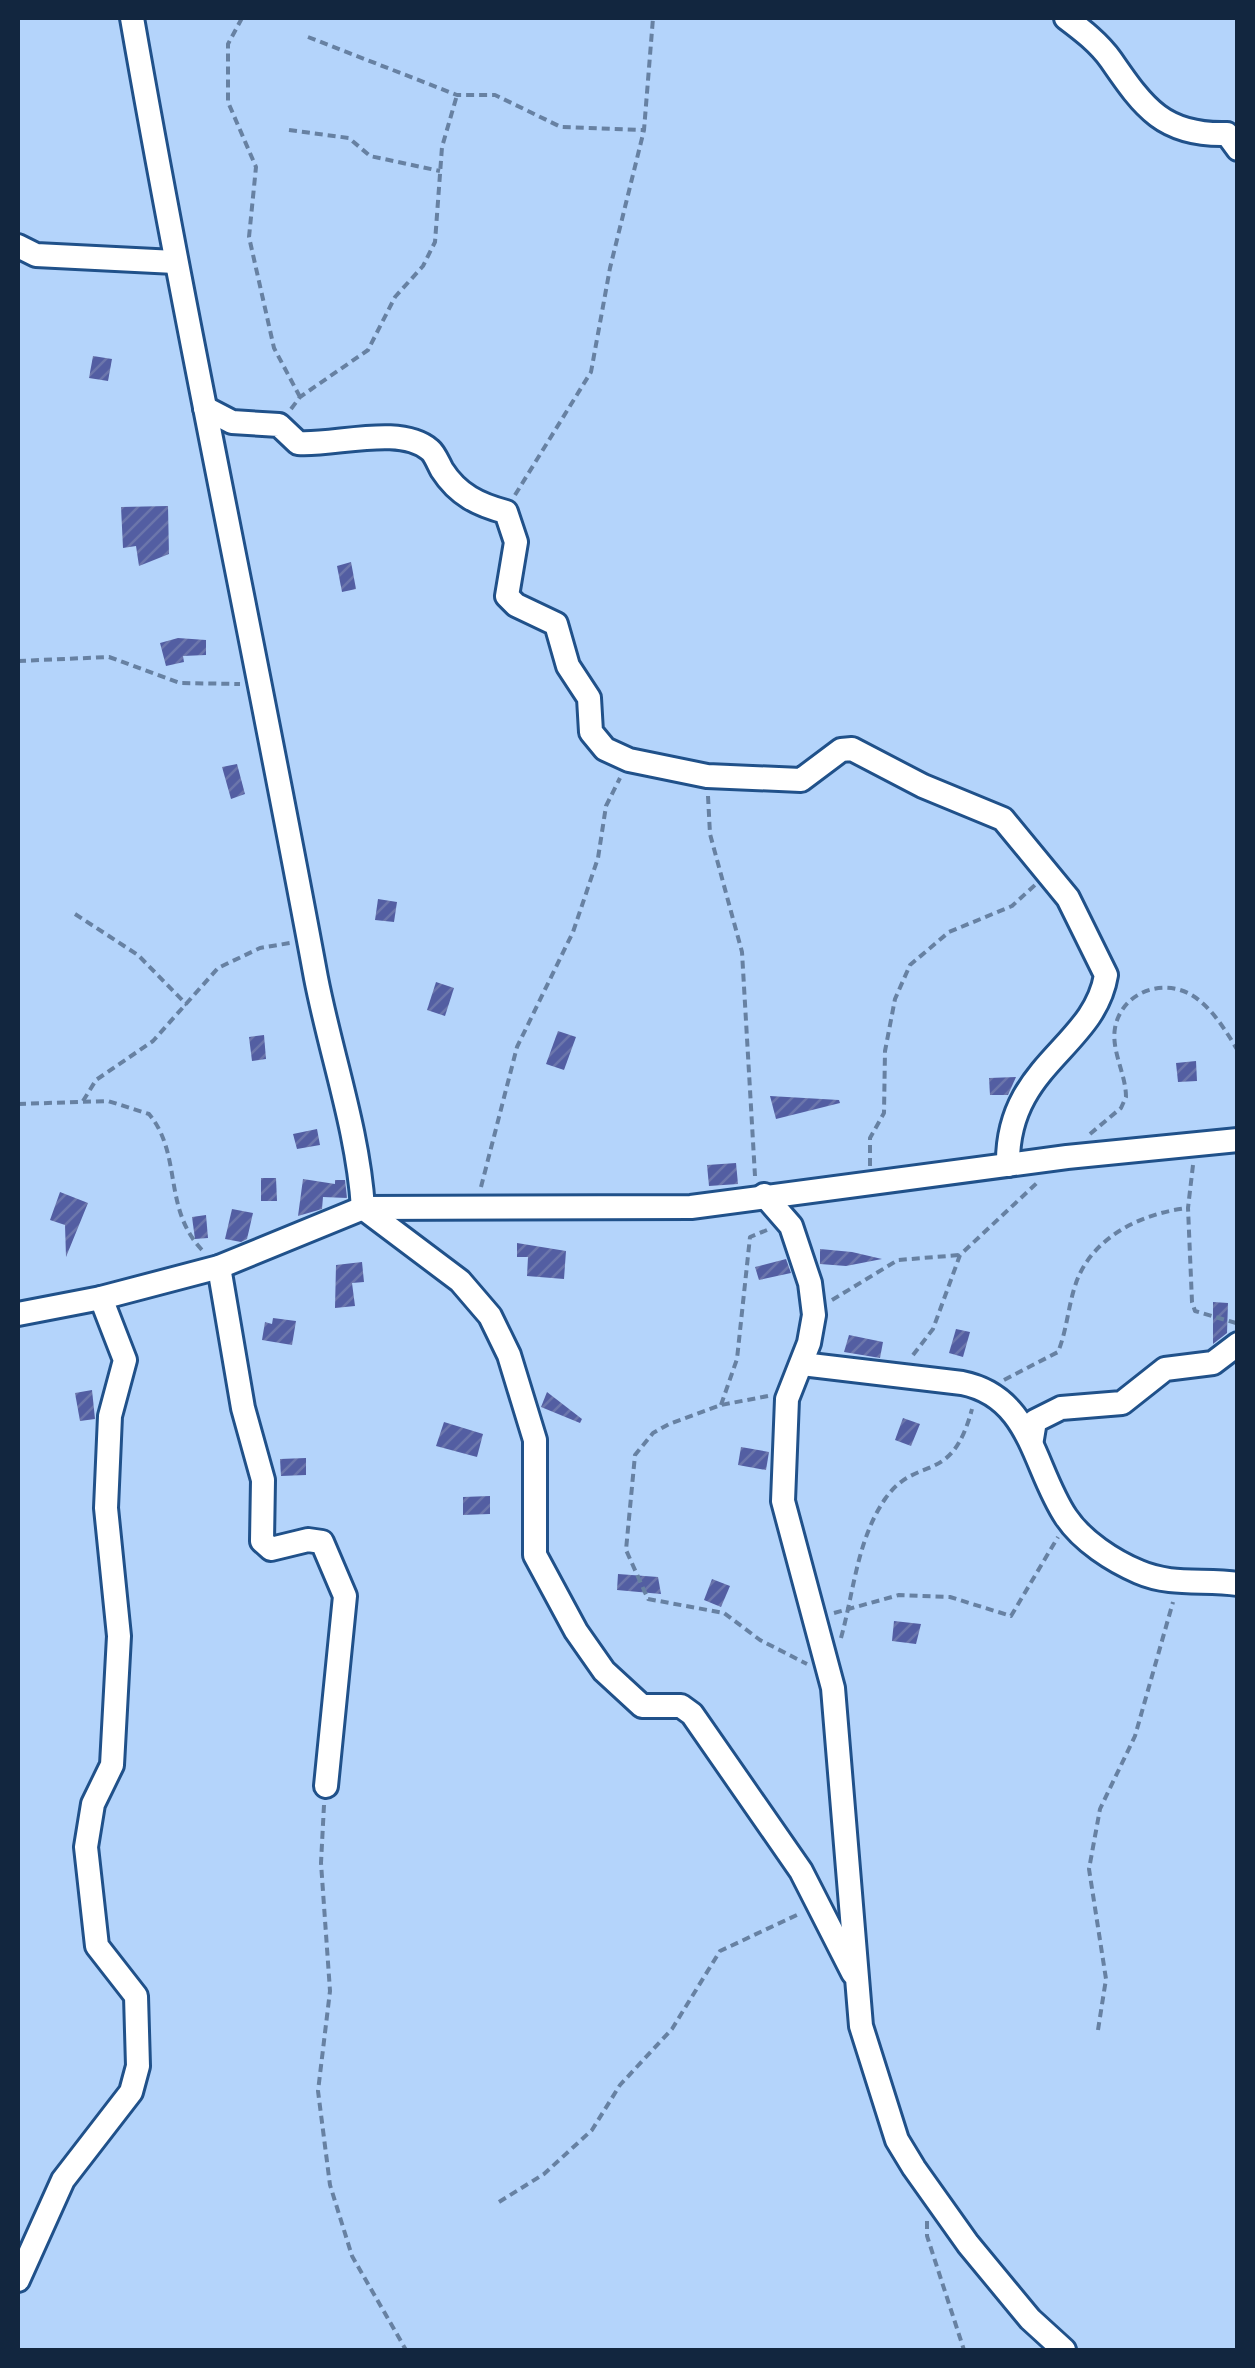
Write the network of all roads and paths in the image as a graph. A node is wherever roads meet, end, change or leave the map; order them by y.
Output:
1 (132, 18) edge
2 (242, 18) edge
3 (653, 18) edge
4 (1066, 18) edge
5 (308, 37) dead end
6 (457, 95) junction
7 (289, 130) dead end
8 (644, 130) junction
9 (1238, 149) edge
10 (440, 171) junction
11 (18, 246) edge
12 (175, 262) junction
13 (300, 397) junction
14 (205, 408) junction
15 (279, 426) junction
16 (506, 512) junction
17 (18, 661) edge
18 (260, 682) junction
19 (628, 760) junction
20 (706, 776) junction
21 (1048, 870) junction
22 (76, 914) dead end
23 (310, 937) junction
24 (187, 1005) junction
25 (1238, 1051) edge
26 (83, 1101) junction
27 (18, 1104) edge
28 (1238, 1140) edge
29 (1192, 1145) junction
30 (1067, 1157) junction
31 (1008, 1165) junction
32 (1041, 1180) dead end
33 (870, 1184) junction
34 (764, 1195) junction
35 (476, 1206) junction
36 (363, 1208) junction
37 (1188, 1208) junction
38 (791, 1226) junction
39 (960, 1255) junction
40 (219, 1267) junction
41 (101, 1298) junction
42 (18, 1314) edge
43 (814, 1314) junction
44 (1238, 1324) edge
45 (1238, 1344) edge
46 (802, 1364) junction
47 (900, 1376) junction
48 (979, 1388) junction
49 (787, 1399) junction
50 (721, 1405) junction
51 (1032, 1439) junction
52 (1068, 1520) junction
53 (1177, 1582) junction
54 (1238, 1584) edge
55 (848, 1610) junction
56 (810, 1611) junction
57 (828, 1673) junction
58 (326, 1786) joint
59 (812, 1894) junction
60 (853, 1974) junction
61 (1098, 2030) dead end
62 (500, 2202) dead end
63 (926, 2218) dead end
64 (18, 2280) edge
65 (406, 2350) edge
66 (964, 2350) edge
67 (1064, 2350) edge

1 - 12 street
2 - 13 path
3 - 8 path
4 - 9 street
5 - 6 path
6 - 8 path
6 - 10 path
7 - 10 path
8 - 16 path
10 - 13 path
11 - 12 street
12 - 14 street
13 - 15 path
14 - 15 street
14 - 18 street
15 - 16 street
16 - 19 street
17 - 18 path
18 - 23 street
19 - 20 street
19 - 35 path
20 - 21 street
20 - 34 path
21 - 31 street
21 - 33 path
22 - 24 path
23 - 24 path
23 - 36 street
24 - 26 path
25 - 30 path
26 - 27 path
26 - 40 path
28 - 29 street
29 - 30 street
29 - 37 path
30 - 31 street
31 - 33 street
32 - 39 path
33 - 34 street
34 - 35 street
34 - 38 street
35 - 36 street
36 - 40 street
36 - 59 street
37 - 44 path
37 - 48 path
38 - 43 street
38 - 50 path
39 - 43 path
39 - 47 path
40 - 41 street
40 - 58 street
41 - 42 street
41 - 64 street
43 - 46 street
45 - 51 street
46 - 47 street
46 - 49 street
47 - 48 street
48 - 51 street
48 - 55 path
49 - 50 path
49 - 56 street
50 - 57 path
51 - 52 street
52 - 53 street
52 - 55 path
53 - 54 street
53 - 61 path
55 - 56 path
55 - 57 path
56 - 57 street
57 - 60 street
58 - 65 path
59 - 60 street
59 - 62 path
60 - 67 street
63 - 66 path

